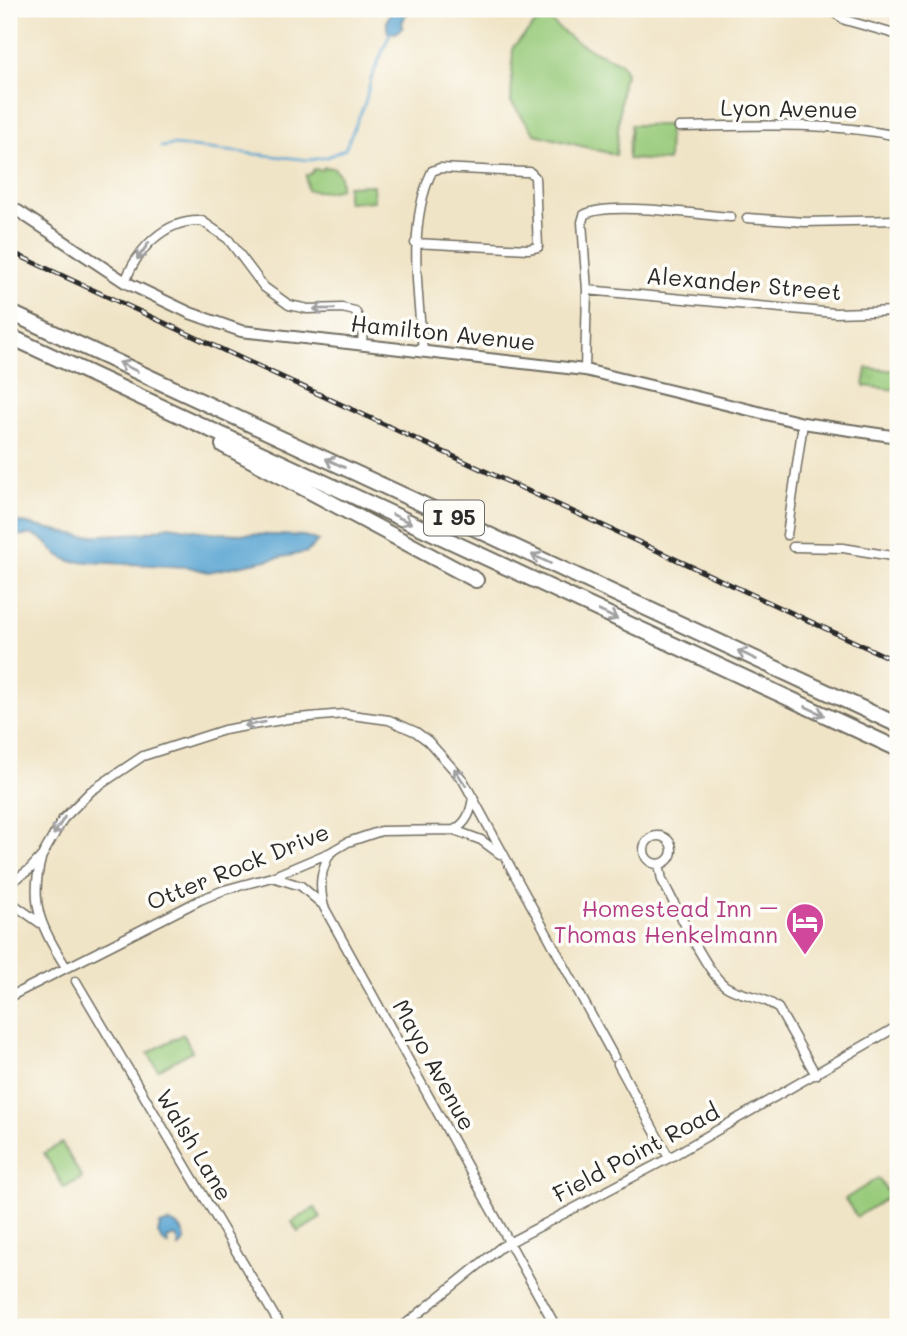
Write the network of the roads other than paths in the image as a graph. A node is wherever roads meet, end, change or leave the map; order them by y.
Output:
1 (829, 9) edge
2 (898, 34) edge
3 (679, 127) dead end
4 (898, 136) edge
5 (9, 205) edge
6 (731, 217) dead end
7 (747, 218) dead end
8 (898, 220) edge
9 (415, 243) junction
10 (125, 282) junction
11 (587, 290) junction
12 (898, 311) edge
13 (9, 312) edge
14 (9, 336) edge
15 (362, 345) junction
16 (423, 351) junction
17 (585, 370) junction
18 (140, 397) junction
19 (803, 423) junction
20 (898, 437) edge
21 (787, 535) dead end
22 (793, 548) dead end
23 (898, 557) edge
24 (476, 580) dead end
25 (774, 667) junction
26 (898, 715) edge
27 (898, 725) edge
28 (866, 744) dead end
29 (898, 749) edge
30 (898, 759) edge
31 (473, 797) junction
32 (454, 830) junction
33 (331, 852) junction
34 (42, 856) junction
35 (505, 858) junction
36 (659, 864) dead end
37 (272, 877) junction
38 (9, 884) edge
39 (9, 901) edge
40 (324, 906) junction
41 (40, 923) junction
42 (66, 967) junction
43 (76, 981) dead end
44 (9, 997) edge
45 (898, 1026) edge
46 (816, 1075) junction
47 (669, 1158) junction
48 (510, 1242) junction
49 (281, 1327) edge
50 (402, 1327) edge
51 (556, 1327) edge

1 - 2 street
3 - 4 street, Lyon Avenue
5 - 10 main road, Hamilton Avenue
6 - 11 street
7 - 8 street
9 - 9 street
9 - 16 street
10 - 15 main road, Hamilton Avenue
15 -> 10 street
11 - 12 street, Alexander Street
11 - 17 street
25 -> 13 highway, I 95
14 - 18 highway, I 95
15 - 16 main road, Hamilton Avenue
16 - 17 main road, Hamilton Avenue
17 - 19 main road, Hamilton Avenue
18 - 24 highway
18 -> 29 highway, I 95
19 - 20 main road, Hamilton Avenue
19 - 21 street
22 - 23 street
25 - 26 highway
25 - 27 highway, I 95
28 - 30 highway
31 - 32 street
31 -> 34 street
31 - 35 street
32 - 33 street, Otter Rock Drive
32 - 35 street, Otter Rock Drive
33 - 37 street, Otter Rock Drive
33 - 40 street, Mayo Avenue
34 - 38 street
34 - 41 street
35 - 47 street
36 - 46 street
37 - 40 street, Mayo Avenue
37 - 42 street, Otter Rock Drive
39 - 41 street
40 - 48 street, Mayo Avenue
41 - 42 street
42 - 44 street, Otter Rock Drive
43 - 49 street, Walsh Lane
45 - 46 street, Field Point Road
46 - 47 street, Field Point Road
47 - 48 street, Field Point Road
48 - 50 street, Field Point Road
48 - 51 street, Mayo Avenue

